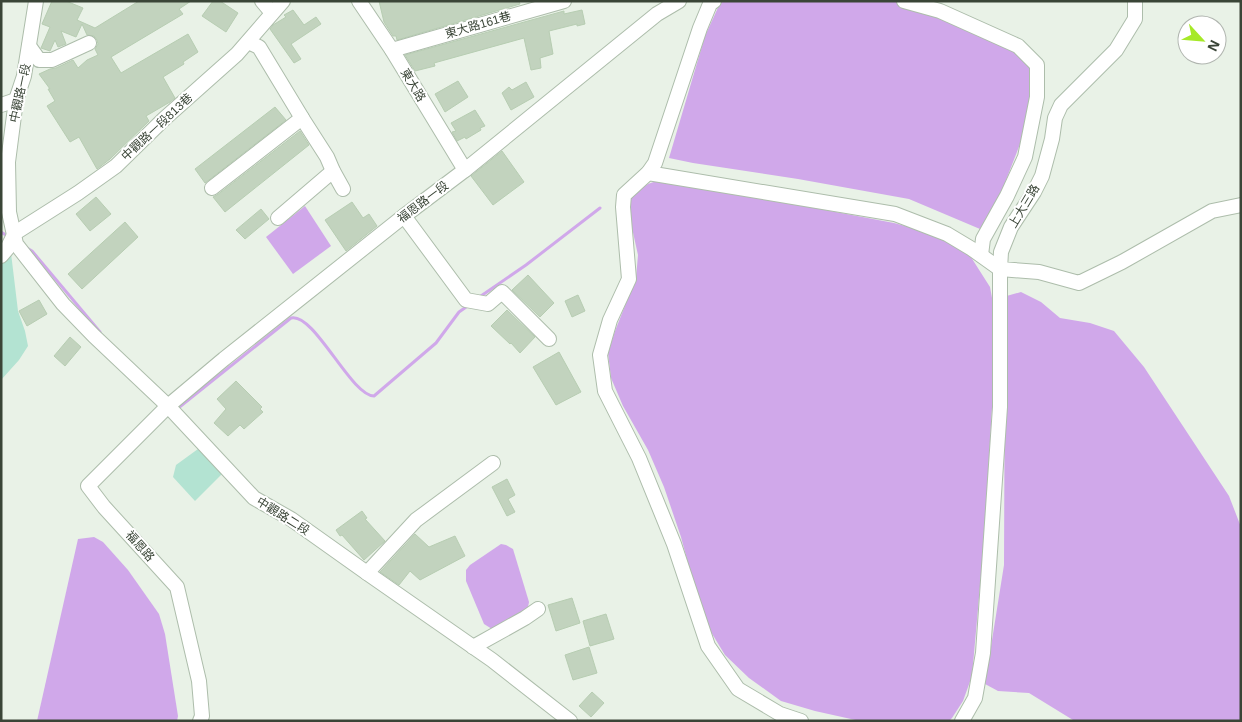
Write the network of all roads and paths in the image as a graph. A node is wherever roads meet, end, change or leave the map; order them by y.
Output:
1 (36, 1) edge
2 (262, 1) edge
3 (283, 1) edge
4 (564, 1) edge
5 (679, 1) edge
6 (904, 1) edge
7 (1135, 1) edge
8 (361, 2) edge
9 (710, 2) edge
10 (272, 14) junction
11 (88, 42) dead end
12 (248, 42) junction
13 (29, 46) junction
14 (392, 50) junction
15 (16, 100) junction
16 (1, 105) edge
17 (302, 118) junction
18 (465, 170) junction
19 (333, 172) junction
20 (648, 173) junction
21 (212, 188) dead end
22 (343, 189) dead end
23 (1241, 205) edge
24 (404, 216) junction
25 (278, 218) dead end
26 (15, 239) junction
27 (981, 255) junction
28 (1, 256) edge
29 (1000, 269) junction
30 (549, 339) dead end
31 (168, 406) junction
32 (493, 463) dead end
33 (367, 573) junction
34 (538, 609) dead end
35 (473, 647) junction
36 (200, 721) edge
37 (570, 721) edge
38 (801, 721) edge
39 (962, 721) edge

1 - 13 street, 中觀路一段
2 - 10 street
3 - 10 street, 中觀路一段813巷
4 - 14 street, 東大路161巷
5 - 18 street, 福恩路一段
6 - 27 street
7 - 29 street, 上大三路
8 - 14 street, 東大路
9 - 20 street
10 - 12 street, 中觀路一段813巷
11 - 13 street
12 - 17 street
12 - 26 street, 中觀路一段813巷
13 - 15 street, 中觀路一段
14 - 18 street, 東大路
15 - 16 street
15 - 26 street, 中觀路一段
17 - 19 street
17 - 21 street
18 - 24 street, 福恩路一段
19 - 22 street
19 - 25 street
20 - 27 street
20 - 38 street
23 - 29 street
24 - 30 street
24 - 31 street, 福恩路一段
26 - 28 street
26 - 31 street, 中觀路二段
27 - 29 street
29 - 39 street, 上大三路
31 - 33 street, 中觀路二段
31 - 36 street, 福恩路
32 - 33 street
33 - 35 street, 中觀路二段
34 - 35 street
35 - 37 street, 中觀路二段

